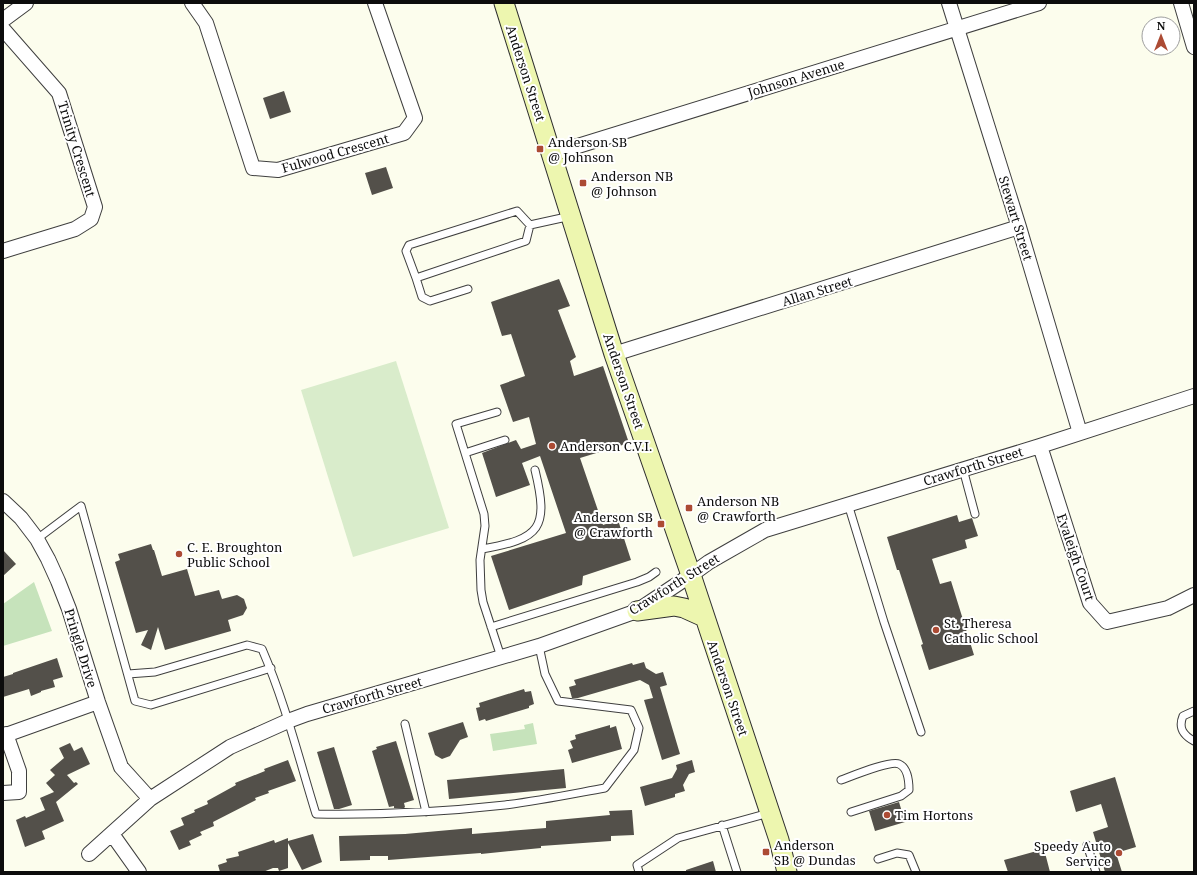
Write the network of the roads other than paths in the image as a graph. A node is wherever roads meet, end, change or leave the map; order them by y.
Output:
1 (26, 3) edge
2 (192, 3) edge
3 (375, 3) edge
4 (504, 3) edge
5 (949, 3) edge
6 (1039, 3) edge
7 (1181, 3) edge
8 (3, 20) edge
9 (958, 28) junction
10 (3, 29) edge
11 (1194, 47) edge
12 (552, 154) junction
13 (571, 216) junction
14 (530, 225) junction
15 (1019, 227) junction
16 (3, 251) edge
17 (416, 278) junction
18 (468, 289) dead end
19 (614, 354) junction
20 (1194, 396) edge
21 (497, 412) dead end
22 (1080, 433) junction
23 (505, 440) dead end
24 (1040, 446) junction
25 (465, 453) junction
26 (963, 469) junction
27 (535, 470) dead end
28 (3, 501) edge
29 (848, 504) junction
30 (975, 514) dead end
31 (37, 539) junction
32 (482, 549) junction
33 (656, 572) dead end
34 (691, 575) junction
35 (1194, 595) edge
36 (637, 611) junction
37 (704, 617) junction
38 (491, 627) junction
39 (539, 646) junction
40 (501, 657) junction
41 (271, 668) junction
42 (128, 674) junction
43 (98, 702) junction
44 (1194, 711) edge
45 (288, 721) junction
46 (405, 724) dead end
47 (921, 732) dead end
48 (5, 735) edge
49 (1194, 741) edge
50 (841, 780) dead end
51 (3, 793) edge
52 (150, 799) junction
53 (426, 812) junction
54 (851, 812) dead end
55 (770, 813) junction
56 (722, 825) junction
57 (112, 834) junction
58 (1087, 845) dead end
59 (90, 854) dead end
60 (878, 859) dead end
61 (139, 872) edge
62 (639, 872) edge
63 (737, 872) edge
64 (787, 872) edge
65 (916, 872) edge
66 (1096, 872) edge

1 - 8 street
2 - 3 street, Fulwood Crescent
4 - 12 main road, Anderson Street
5 - 9 street, Stewart Street
6 - 9 street, Johnson Avenue
7 - 11 street
9 - 12 street, Johnson Avenue
9 - 15 street, Stewart Street
10 - 16 street, Trinity Crescent
12 - 13 main road, Anderson Street
13 - 14 lane
13 - 19 main road, Anderson Street
14 - 17 lane
14 - 17 lane
15 - 19 street, Allan Street
15 - 22 street, Stewart Street
17 - 18 lane
19 - 34 main road, Anderson Street
20 - 22 street, Crawforth Street
21 - 25 lane
22 - 24 street, Crawforth Street
23 - 25 lane
24 - 26 street, Crawforth Street
24 - 35 street, Evaleigh Court
25 - 32 lane
26 - 29 street, Crawforth Street
26 - 30 lane
27 - 32 lane
28 - 31 street, Pringle Drive
29 - 34 street, Crawforth Street
29 - 47 lane
31 - 42 lane
31 - 43 street, Pringle Drive
32 - 38 lane
33 - 38 lane
34 - 36 street, Crawforth Street
34 - 37 main road, Anderson Street
36 - 37 main road
36 - 39 street, Crawforth Street
37 - 55 main road, Anderson Street
38 - 40 lane
39 - 40 street, Crawforth Street
39 - 53 lane
40 - 45 street, Crawforth Street
41 - 42 lane
41 - 42 lane
41 - 45 lane
43 - 48 street
43 - 52 street, Pringle Drive
44 - 49 lane
45 - 52 street, Crawforth Street
45 - 53 lane
46 - 53 lane
48 - 51 street
50 - 54 lane
52 - 57 street, Crawforth Street
55 - 56 lane
55 - 64 main road, Anderson Street
56 - 62 lane
56 - 63 lane
57 - 59 street, Crawforth Street
57 - 61 street
58 - 66 lane
60 - 65 lane

